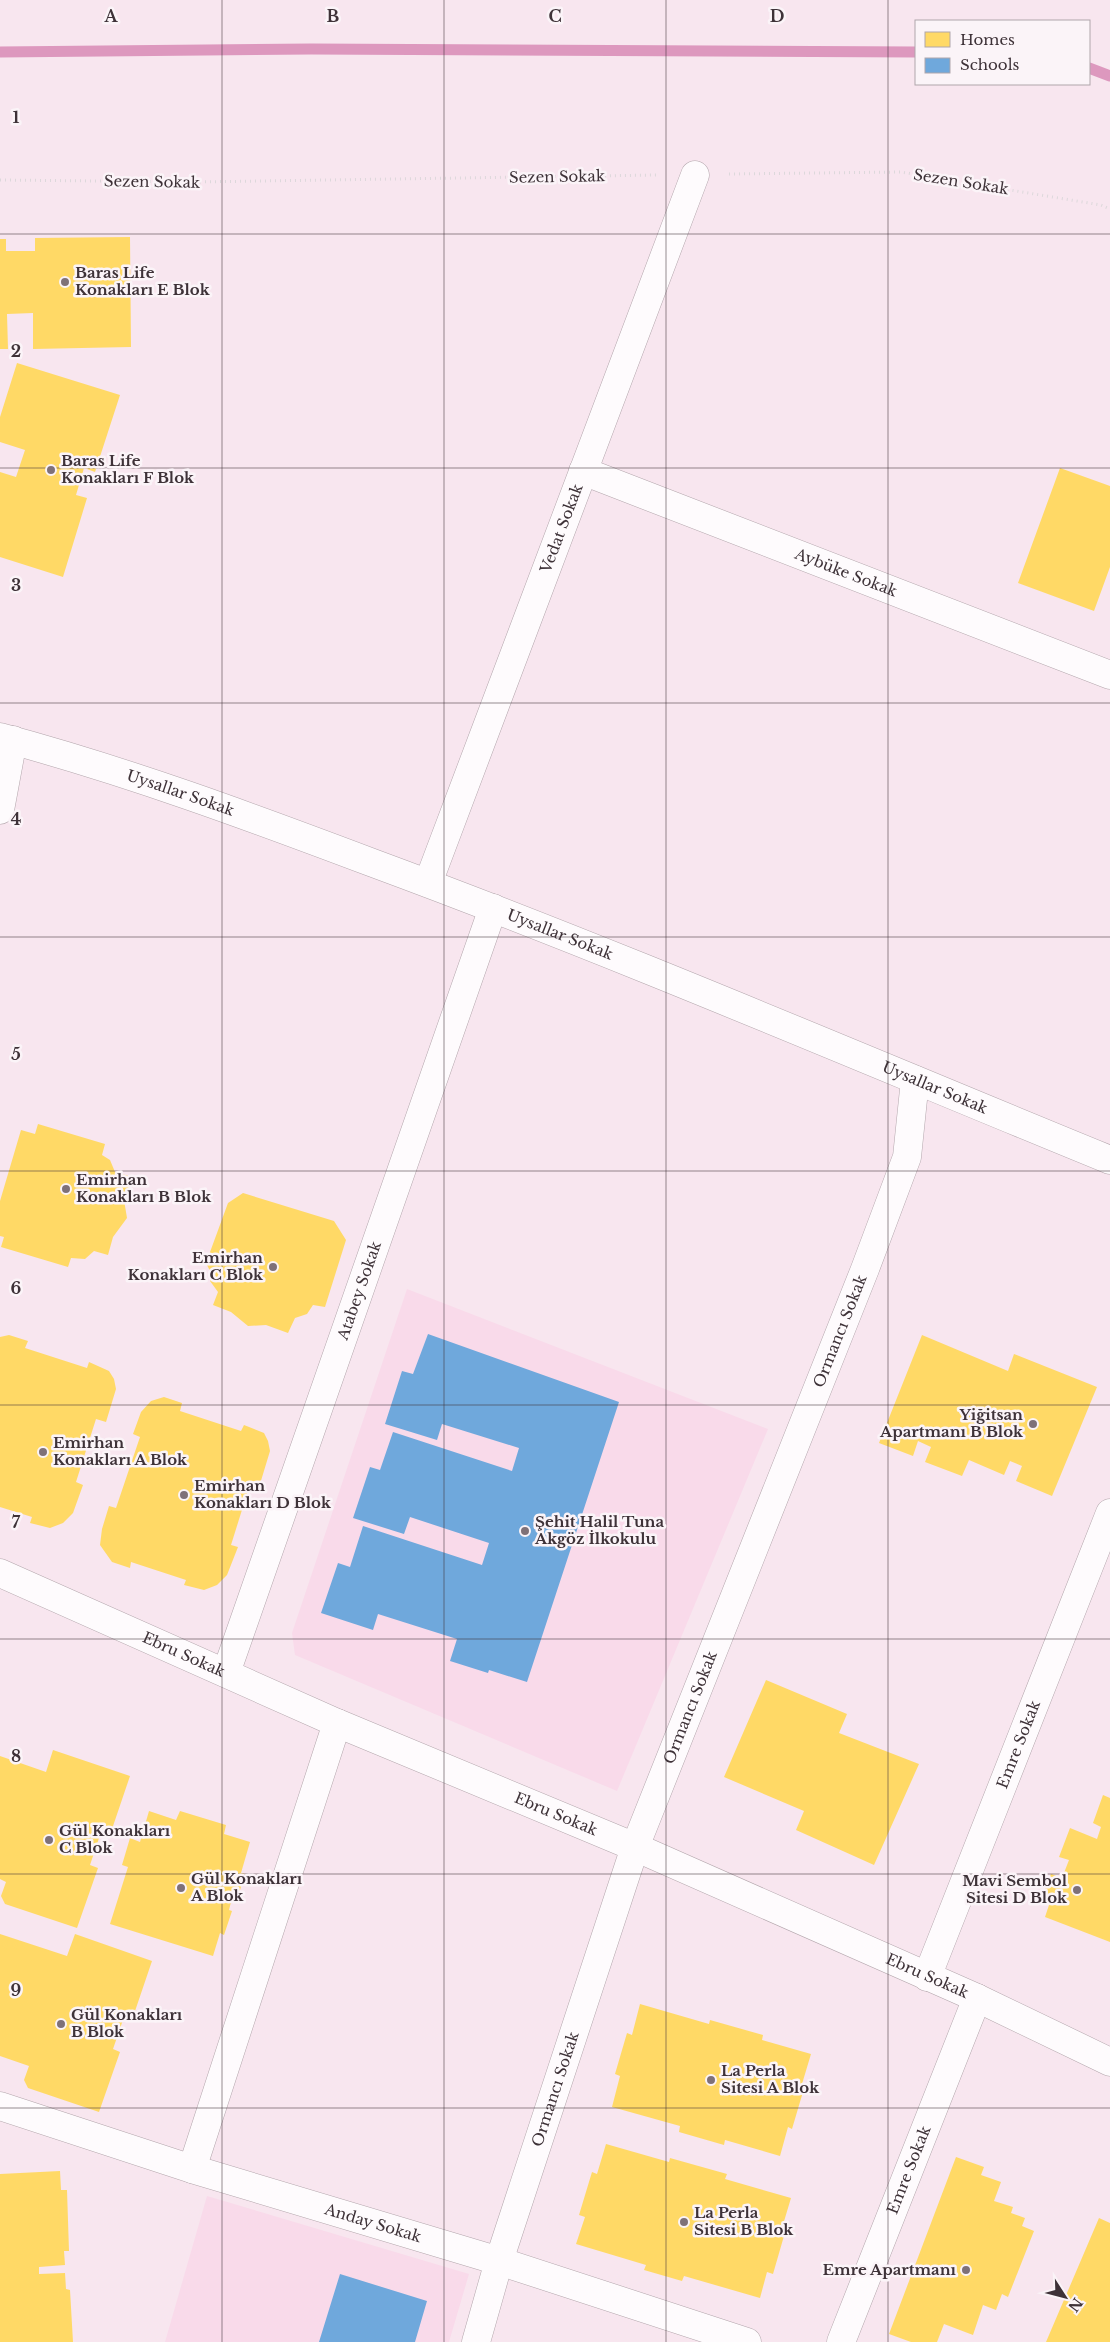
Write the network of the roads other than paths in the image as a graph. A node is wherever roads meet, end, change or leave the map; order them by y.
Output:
1 (695, 174) road end
2 (583, 471) junction
3 (1110, 675) edge
4 (6, 738) edge
5 (0, 810) edge
6 (428, 883) junction
7 (493, 908) junction
8 (915, 1080) junction
9 (1110, 1160) edge
10 (1110, 1513) edge
11 (0, 1573) edge
12 (226, 1673) junction
13 (337, 1723) junction
14 (635, 1847) junction
15 (927, 1977) junction
16 (977, 1998) junction
17 (1110, 2062) edge
18 (0, 2106) edge
19 (192, 2169) junction
20 (499, 2261) junction
21 (476, 2342) edge
22 (747, 2342) edge
23 (841, 2342) edge

1 - 2 street, Vedat Sokak
2 - 3 street, Aybüke Sokak
2 - 6 street, Vedat Sokak
4 - 5 street
4 - 6 street, Uysallar Sokak
6 - 7 street, Uysallar Sokak
7 - 8 street, Uysallar Sokak
7 - 12 street, Atabey Sokak
8 - 9 street, Uysallar Sokak
8 - 14 street, Ormancı Sokak
10 - 15 street, Emre Sokak
11 - 12 street, Ebru Sokak
12 - 13 street, Ebru Sokak
13 - 14 street, Ebru Sokak
13 - 19 street
14 - 15 street, Ebru Sokak
14 - 20 street, Ormancı Sokak
15 - 16 street, Ebru Sokak
16 - 17 street, Ebru Sokak
16 - 23 street, Emre Sokak
18 - 19 street, Anday Sokak
19 - 20 street, Anday Sokak
20 - 21 street, Ormancı Sokak
20 - 22 street, Anday Sokak

